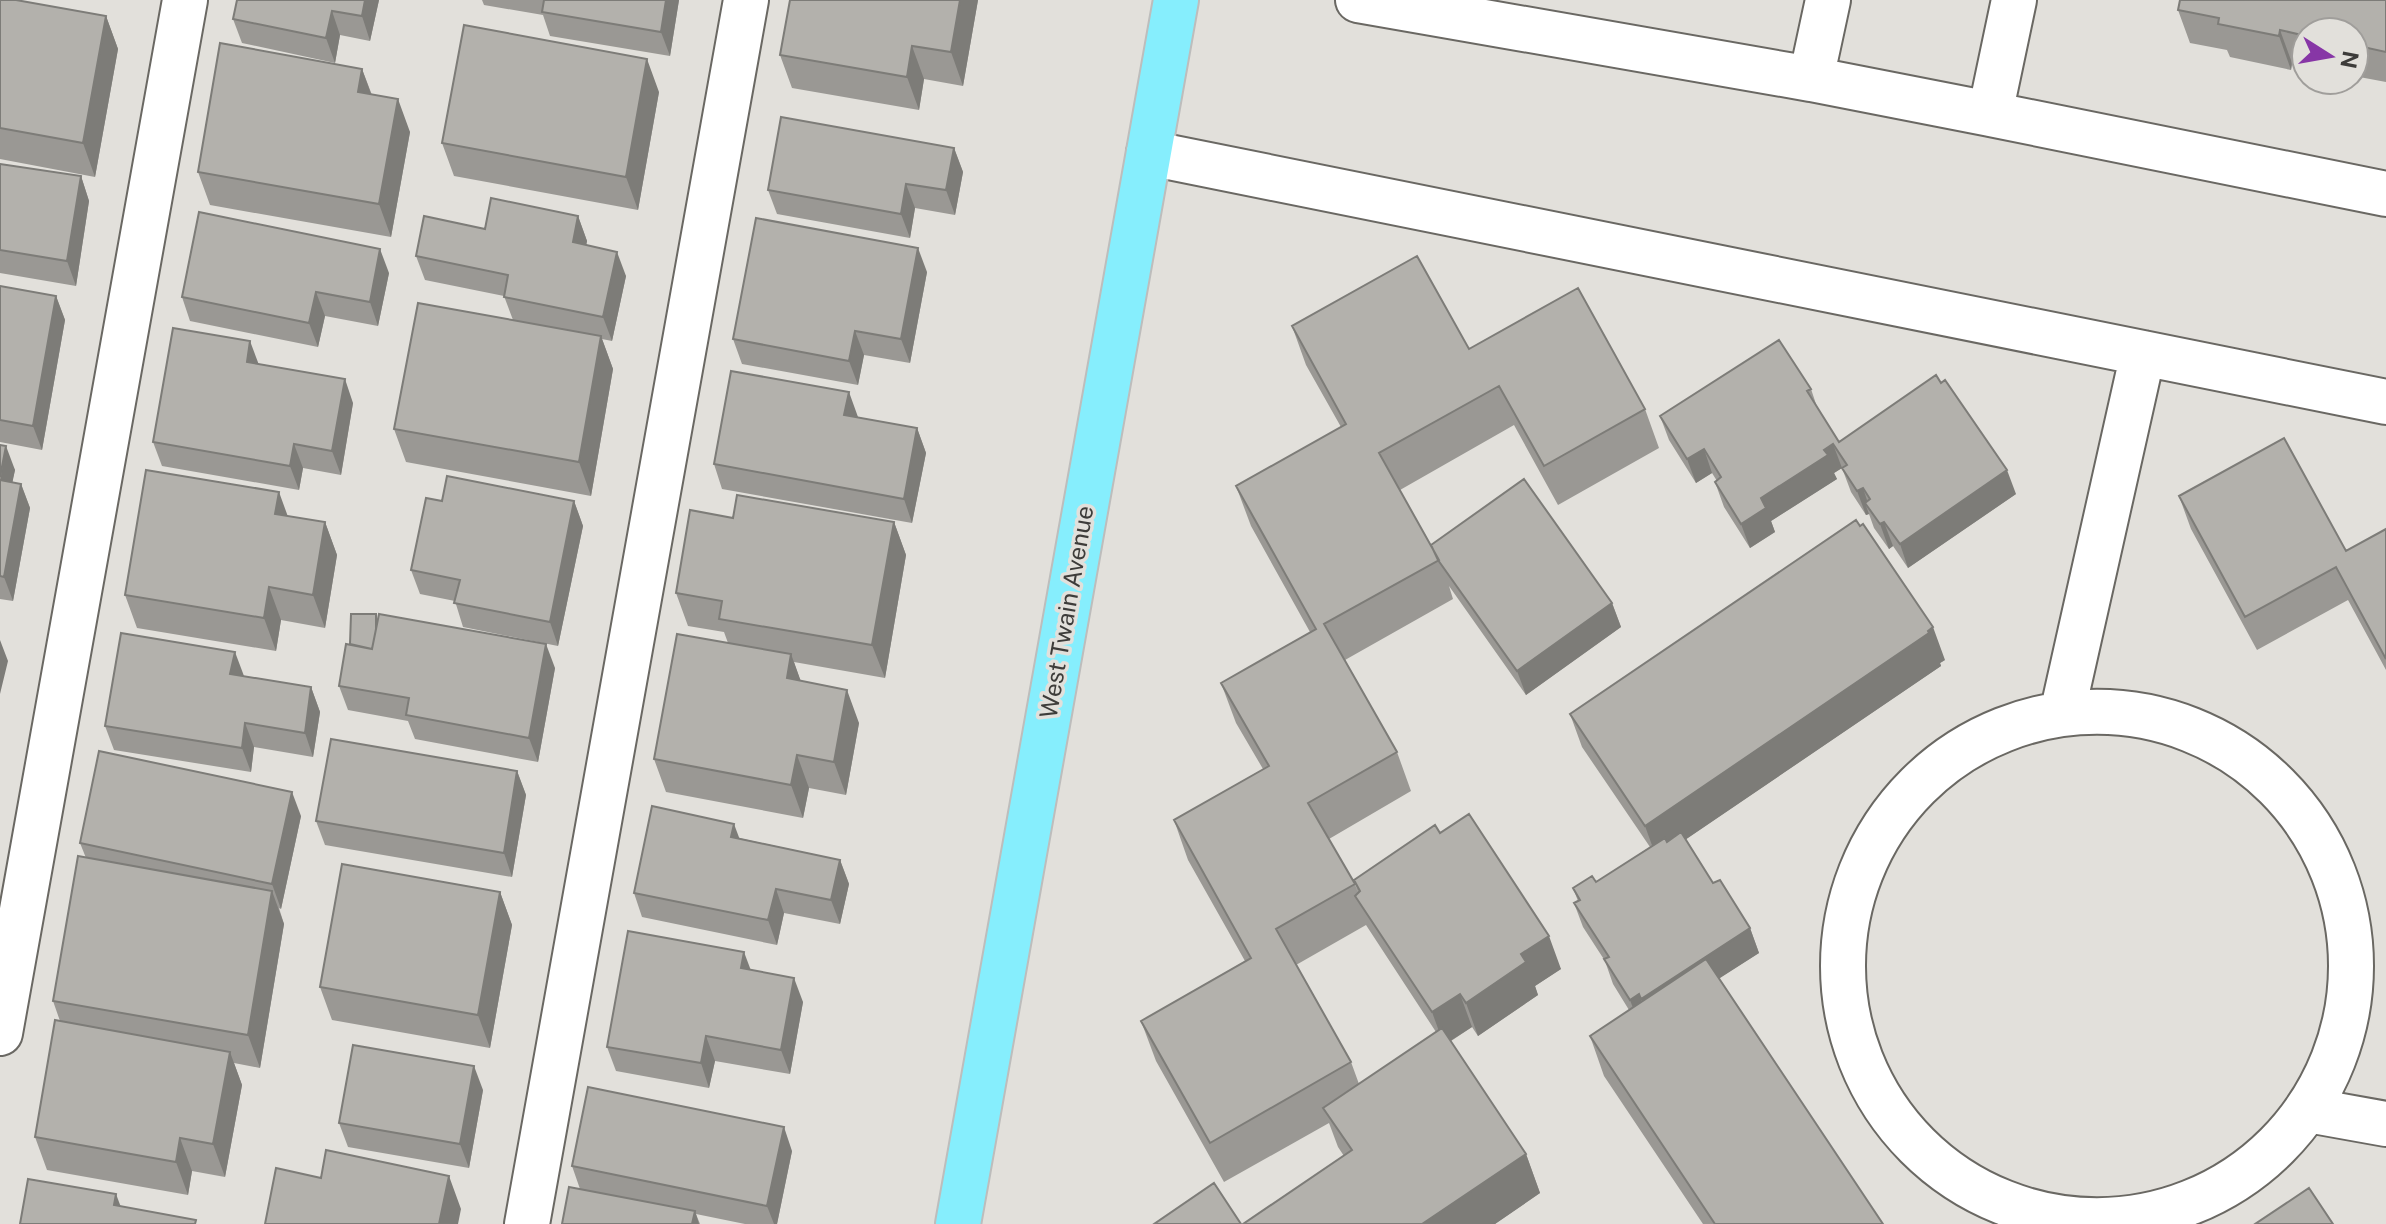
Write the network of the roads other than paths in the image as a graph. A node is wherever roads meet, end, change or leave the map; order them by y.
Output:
1 (185, 0) edge
2 (746, 0) edge
3 (1176, 0) edge
4 (1358, 0) edge
5 (1828, 0) edge
6 (2014, 0) edge
7 (1811, 79) junction
8 (1990, 114) junction
9 (1149, 153) junction
10 (2386, 194) edge
11 (2143, 353) junction
12 (2386, 402) edge
13 (2062, 714) junction
14 (0, 1033) edge
15 (2308, 1110) junction
16 (2386, 1124) edge
17 (527, 1224) edge
18 (958, 1224) edge

1 - 14 street
2 - 17 street
3 - 9 main road, West Twain Avenue
4 - 7 street
5 - 7 street
6 - 8 street
7 - 8 street
8 - 10 street
9 - 11 street
9 - 18 main road, West Twain Avenue
11 - 12 street
11 - 13 street
13 - 15 street
13 - 15 street
15 - 16 street

